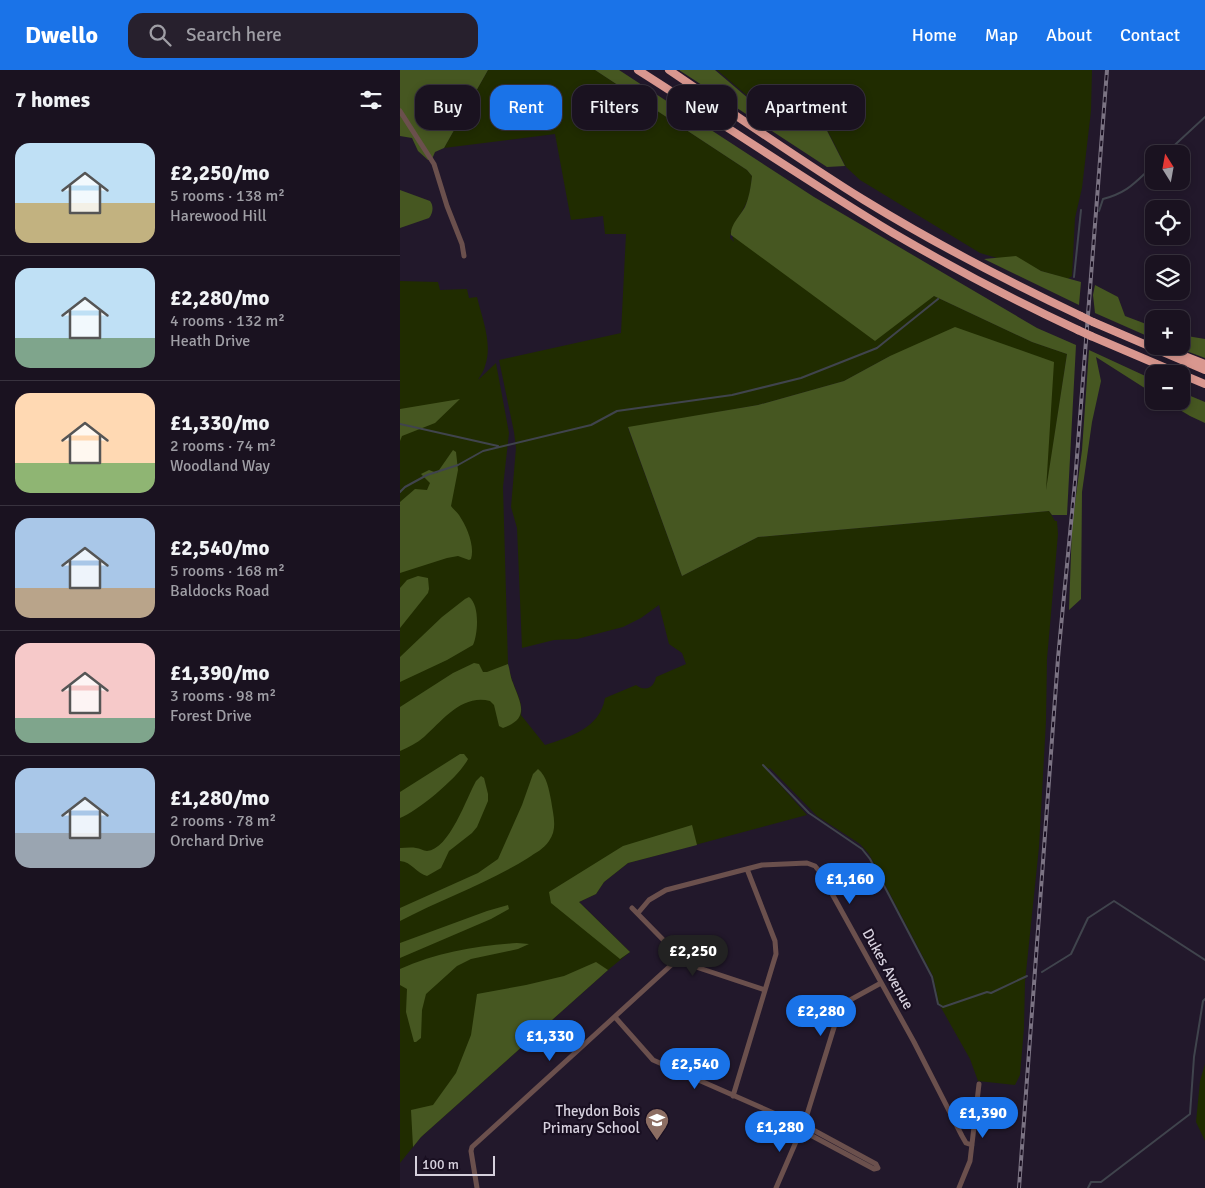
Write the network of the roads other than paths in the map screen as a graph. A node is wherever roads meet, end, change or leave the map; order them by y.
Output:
1 (638, 70) edge
2 (669, 70) edge
3 (400, 110) edge
4 (464, 256) dead end
5 (1145, 345) edge
6 (1168, 355) edge
7 (1176, 355) edge
8 (1205, 364) edge
9 (1160, 365) edge
10 (1205, 370) edge
11 (1190, 378) edge
12 (1204, 384) edge
13 (747, 869) junction
14 (632, 908) dead end
15 (638, 913) junction
16 (680, 957) junction
17 (881, 983) junction
18 (765, 990) junction
19 (615, 1017) junction
20 (979, 1084) dead end
21 (733, 1096) junction
22 (802, 1127) junction
23 (972, 1145) junction
24 (477, 1188) edge
25 (776, 1188) edge
26 (960, 1188) edge

1 - 9 highway, bridge
2 - 5 highway, bridge
3 - 4 street
6 - 10 highway
7 - 8 highway
11 - 12 highway
13 - 15 street, Dukes Avenue
13 - 17 street, Dukes Avenue
13 - 18 street
14 - 15 street
15 - 16 street
16 - 18 street
16 - 19 street
17 - 22 street
17 - 23 street, Dukes Avenue
18 - 21 street
19 - 21 street
19 - 24 street
20 - 23 street
21 - 22 street
22 - 22 street
22 - 25 street
23 - 26 street

